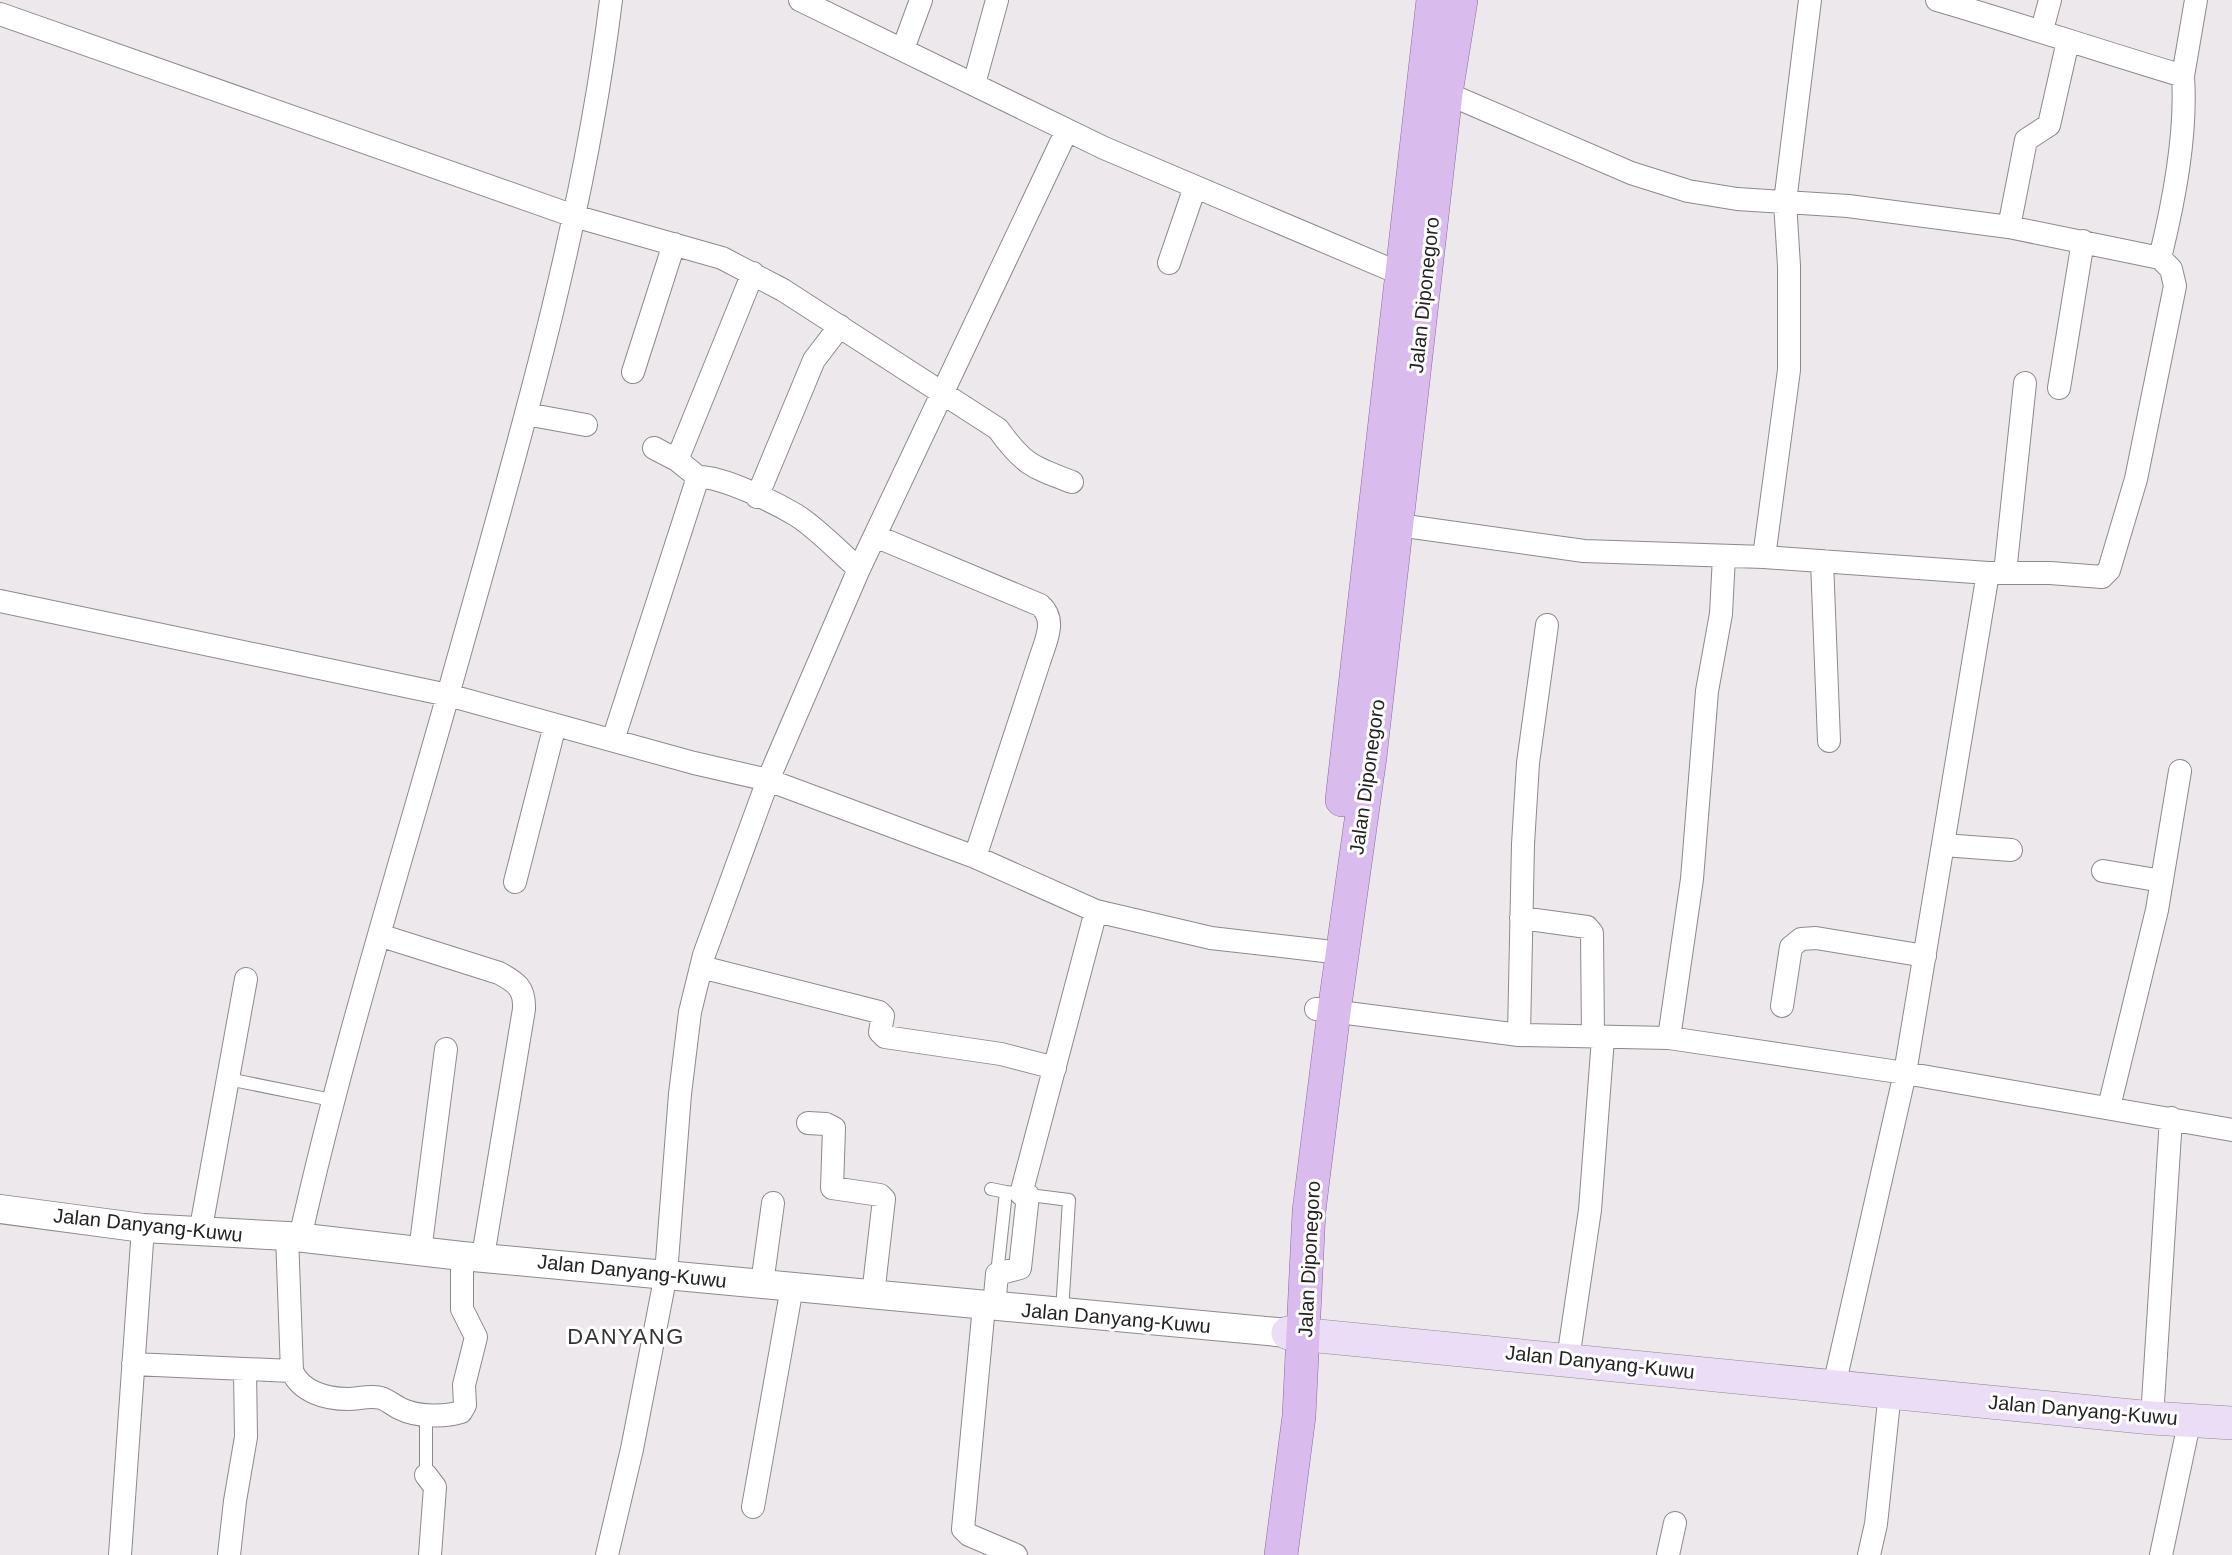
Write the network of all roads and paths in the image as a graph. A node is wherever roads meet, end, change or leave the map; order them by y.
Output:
1 (611, 0) edge
2 (801, 0) edge
3 (921, 0) edge
4 (997, 0) edge
5 (1433, 0) edge
6 (1461, 0) edge
7 (1810, 0) edge
8 (1937, 0) edge
9 (2050, 0) edge
10 (2196, 0) edge
11 (0, 14) edge
12 (2042, 30) junction
13 (2068, 41) junction
14 (903, 49) junction
15 (2183, 76) junction
16 (974, 84) junction
17 (1446, 93) junction
18 (1067, 130) junction
19 (1195, 187) junction
20 (1785, 202) junction
21 (574, 216) junction
22 (2009, 227) junction
23 (2083, 241) junction
24 (674, 244) junction
25 (2160, 258) junction
26 (1169, 263) dead end
27 (753, 273) junction
28 (1413, 279) junction
29 (840, 326) junction
30 (633, 372) dead end
31 (2025, 383) dead end
32 (2059, 388) dead end
33 (944, 393) junction
34 (526, 414) junction
35 (586, 425) dead end
36 (654, 448) dead end
37 (677, 460) junction
38 (698, 477) junction
39 (1072, 482) dead end
40 (758, 497) junction
41 (1386, 524) junction
42 (875, 536) junction
43 (1724, 556) junction
44 (1764, 557) junction
45 (1822, 561) junction
46 (859, 569) junction
47 (1997, 573) junction
48 (0, 601) edge
49 (1547, 625) dead end
50 (448, 695) junction
51 (555, 725) junction
52 (613, 740) junction
53 (1829, 741) dead end
54 (2180, 771) dead end
55 (768, 780) junction
56 (1943, 845) junction
57 (2011, 850) dead end
58 (975, 857) junction
59 (2103, 871) dead end
60 (2162, 881) junction
61 (515, 882) dead end
62 (1096, 911) junction
63 (1521, 918) junction
64 (379, 935) junction
65 (1324, 951) junction
66 (1925, 956) junction
67 (701, 967) junction
68 (246, 979) dead end
69 (1782, 1006) dead end
70 (1325, 1010) junction
71 (1519, 1035) junction
72 (1598, 1038) junction
73 (1670, 1038) junction
74 (446, 1049) dead end
75 (1055, 1068) junction
76 (1905, 1073) junction
77 (228, 1079) junction
78 (332, 1100) junction
79 (2109, 1107) junction
80 (2171, 1118) junction
81 (808, 1123) dead end
82 (2232, 1130) edge
83 (991, 1190) dead end
84 (1018, 1193) junction
85 (773, 1203) dead end
86 (0, 1209) edge
87 (143, 1227) junction
88 (200, 1233) junction
89 (293, 1237) junction
90 (420, 1251) junction
91 (473, 1256) junction
92 (666, 1274) junction
93 (762, 1284) junction
94 (792, 1287) junction
95 (873, 1295) junction
96 (989, 1306) junction
97 (1061, 1313) junction
98 (1296, 1333) junction
99 (1568, 1359) junction
100 (133, 1364) junction
101 (245, 1370) junction
102 (292, 1371) junction
103 (1834, 1386) junction
104 (1890, 1392) junction
105 (426, 1414) junction
106 (2152, 1418) junction
107 (2190, 1419) junction
108 (2232, 1423) edge
109 (426, 1474) joint
110 (753, 1506) dead end
111 (1675, 1523) dead end
112 (120, 1555) edge
113 (229, 1555) edge
114 (430, 1555) edge
115 (607, 1555) edge
116 (1016, 1555) edge
117 (1265, 1555) edge
118 (1281, 1555) edge
119 (1668, 1555) edge
120 (1869, 1555) edge
121 (2161, 1555) edge

1 - 21 street
2 - 14 street
3 - 14 street
4 - 16 street
5 - 28 main road, Jalan Diponegoro
6 - 17 main road, Jalan Diponegoro
7 - 20 street
8 - 12 street
9 - 12 street
10 - 15 street
11 - 21 street
12 - 13 street
13 - 15 street
13 - 22 street
14 - 16 street
15 - 25 street
16 - 18 street
17 - 20 street
17 - 28 main road, Jalan Diponegoro
18 - 19 street
18 - 33 street
19 - 26 street
19 - 28 street
20 - 22 street
20 - 44 street
21 - 24 street
21 - 34 street
22 - 23 street
23 - 25 street
23 - 32 street
24 - 27 street
24 - 30 street
25 - 47 street
27 - 29 street
27 - 37 street
28 - 41 main road, Jalan Diponegoro
29 - 33 street
29 - 40 street
31 - 47 street
33 - 39 street
33 - 42 street
34 - 35 street
34 - 50 street
36 - 37 street
37 - 38 street
38 - 40 street
38 - 52 street
40 - 46 street
41 - 43 street
41 - 65 main road, Jalan Diponegoro
41 - 70 main road, Jalan Diponegoro
42 - 46 street
42 - 58 street
43 - 44 street
43 - 73 street
44 - 45 street
45 - 47 street
45 - 53 street
46 - 55 street
47 - 56 street
48 - 50 street
49 - 63 street
50 - 51 street
50 - 64 street
51 - 52 street
51 - 61 street
52 - 55 street
54 - 60 street
55 - 58 street
55 - 67 street
56 - 57 street
56 - 66 street
58 - 62 street
59 - 60 street
60 - 79 street
62 - 65 street
62 - 75 street
63 - 71 street
63 - 72 street
64 - 78 street
64 - 91 street
65 - 70 main road, Jalan Diponegoro
66 - 69 street
66 - 76 street
67 - 75 street
67 - 92 street
68 - 77 street
70 - 71 street
70 - 98 main road, Jalan Diponegoro
71 - 72 street
72 - 73 street
72 - 99 street
73 - 76 street
74 - 90 street
75 - 84 street
76 - 79 street
76 - 103 street
77 - 78 lane
77 - 88 street
78 - 89 street
79 - 80 street
80 - 82 street
80 - 106 street
81 - 95 street
83 - 84 lane
84 - 96 street
84 - 97 lane
85 - 93 street
86 - 87 street, Jalan Danyang-Kuwu
87 - 88 street, Jalan Danyang-Kuwu
87 - 100 street
88 - 89 street, Jalan Danyang-Kuwu
89 - 90 street, Jalan Danyang-Kuwu
89 - 102 street
90 - 91 street, Jalan Danyang-Kuwu
91 - 92 street, Jalan Danyang-Kuwu
91 - 105 street
92 - 93 street, Jalan Danyang-Kuwu
92 - 115 street
93 - 94 street, Jalan Danyang-Kuwu
94 - 95 street, Jalan Danyang-Kuwu
94 - 110 street
95 - 96 street, Jalan Danyang-Kuwu
96 - 97 street, Jalan Danyang-Kuwu
96 - 116 street
97 - 98 street, Jalan Danyang-Kuwu
98 - 99 main road, Jalan Danyang-Kuwu
98 - 117 main road, Jalan Diponegoro
98 - 118 main road, Jalan Diponegoro
99 - 103 main road, Jalan Danyang-Kuwu
100 - 101 street
100 - 112 street
101 - 102 street
101 - 113 street
102 - 105 street
103 - 104 main road, Jalan Danyang-Kuwu
104 - 106 main road, Jalan Danyang-Kuwu
104 - 120 street
105 - 109 lane
106 - 107 main road, Jalan Danyang-Kuwu
107 - 108 main road, Jalan Danyang-Kuwu
107 - 121 street
109 - 114 street
111 - 119 street

